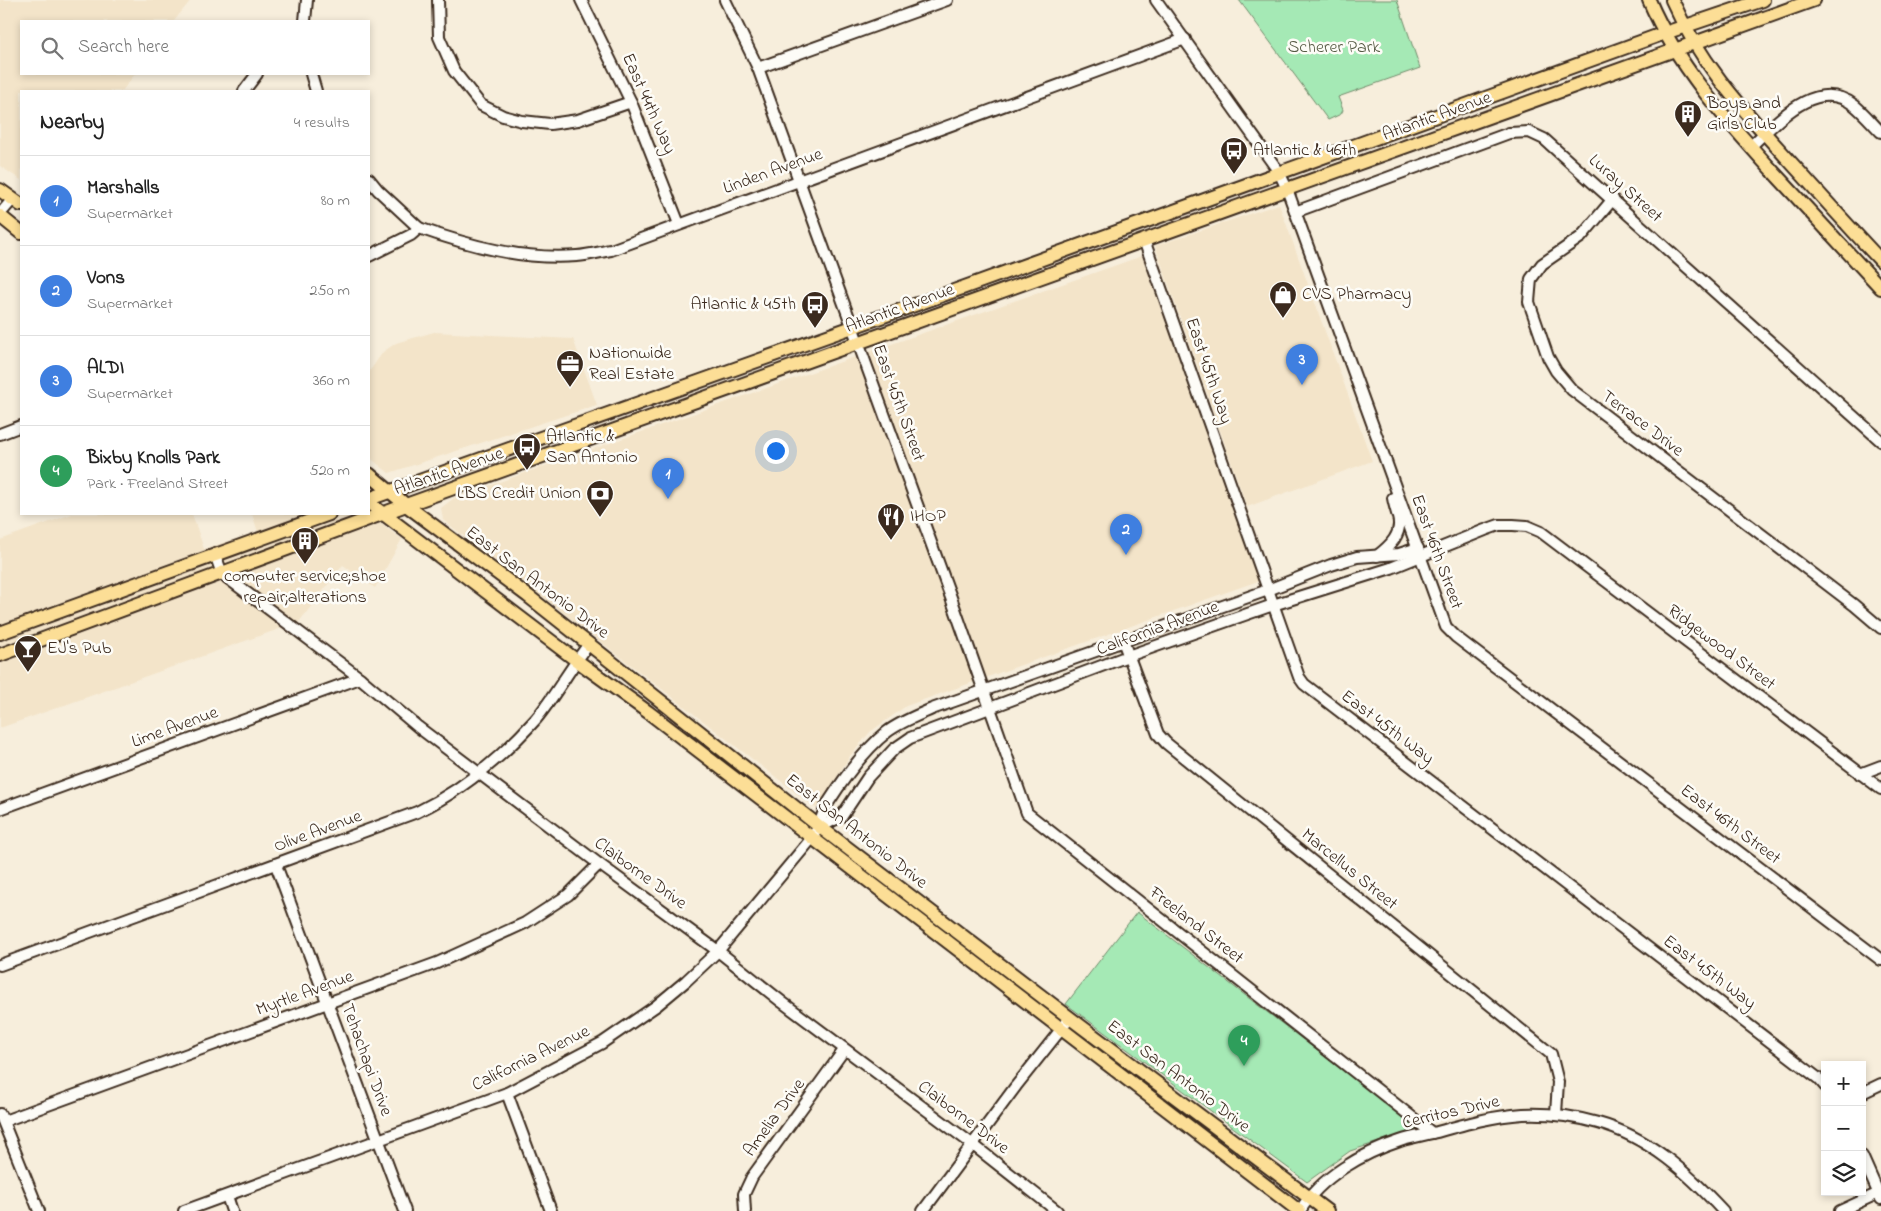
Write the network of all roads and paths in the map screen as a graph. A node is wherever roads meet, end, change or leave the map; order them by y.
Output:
1 (306, 0) edge
2 (438, 0) edge
3 (581, 0) edge
4 (725, 0) edge
5 (947, 0) edge
6 (1156, 0) edge
7 (1649, 0) edge
8 (1672, 0) edge
9 (1763, 0) edge
10 (1814, 0) edge
11 (305, 20) edge
12 (1684, 27) junction
13 (1665, 33) junction
14 (1185, 39) junction
15 (1694, 44) junction
16 (1675, 50) junction
17 (758, 68) junction
18 (256, 75) edge
19 (311, 75) edge
20 (245, 90) edge
21 (316, 90) edge
22 (631, 102) junction
23 (1881, 132) edge
24 (1764, 133) junction
25 (1751, 146) junction
26 (1279, 172) junction
27 (370, 180) edge
28 (800, 180) junction
29 (1287, 189) junction
30 (0, 190) edge
31 (1613, 200) junction
32 (17, 202) edge
33 (1295, 212) junction
34 (0, 215) edge
35 (679, 224) junction
36 (419, 228) junction
37 (20, 232) edge
38 (1144, 240) junction
39 (370, 256) edge
40 (1881, 261) edge
41 (1881, 288) edge
42 (853, 327) junction
43 (858, 342) junction
44 (20, 426) edge
45 (0, 434) edge
46 (1881, 441) edge
47 (370, 475) edge
48 (390, 490) junction
49 (1396, 490) junction
50 (370, 500) edge
51 (370, 502) edge
52 (406, 505) junction
53 (383, 513) junction
54 (326, 515) edge
55 (1541, 532) joint
56 (1419, 551) junction
57 (215, 554) junction
58 (1377, 556) junction
59 (222, 574) junction
60 (1268, 590) junction
61 (1274, 604) junction
62 (1881, 628) edge
63 (0, 633) edge
64 (1123, 641) junction
65 (589, 644) junction
66 (0, 654) edge
67 (1128, 656) junction
68 (576, 660) junction
69 (360, 678) junction
70 (983, 691) junction
71 (989, 708) junction
72 (1881, 766) edge
73 (480, 774) junction
74 (1860, 774) junction
75 (1881, 789) edge
76 (0, 810) edge
77 (820, 827) junction
78 (812, 838) junction
79 (599, 864) junction
80 (276, 865) junction
81 (718, 951) junction
82 (1881, 960) edge
83 (0, 965) edge
84 (328, 1003) junction
85 (1070, 1018) junction
86 (1061, 1030) junction
87 (844, 1050) junction
88 (1821, 1081) edge
89 (1881, 1084) edge
90 (1866, 1091) edge
91 (507, 1093) junction
92 (1556, 1114) junction
93 (2, 1118) edge
94 (1432, 1133) junction
95 (379, 1140) junction
96 (972, 1144) junction
97 (1866, 1165) edge
98 (1880, 1195) edge
99 (227, 1196) junction
100 (1309, 1196) junction
101 (39, 1211) edge
102 (184, 1211) edge
103 (232, 1211) edge
104 (405, 1211) edge
105 (551, 1211) edge
106 (745, 1211) edge
107 (923, 1211) edge
108 (1057, 1211) edge
109 (1300, 1211) edge
110 (1328, 1211) edge
111 (1723, 1211) edge
112 (1840, 1211) edge

1 - 11 street
2 - 22 street
3 - 22 street, East 44th Way
4 - 17 street, East 45th Street
5 - 17 street
6 - 14 street, East 46th Street
7 - 13 main road
8 - 12 main road
9 - 12 main road, Atlantic Avenue
10 - 15 main road, Atlantic Avenue
12 - 13 main road, Atlantic Avenue
12 - 15 main road
13 - 16 main road
13 - 26 main road, Atlantic Avenue
14 - 26 street, East 46th Street
14 - 28 street, Linden Avenue
15 - 16 main road, Atlantic Avenue
15 - 24 main road
16 - 25 main road
16 - 29 main road, Atlantic Avenue
17 - 28 street, East 45th Street
18 - 20 street
19 - 21 street
22 - 35 street, East 44th Way
23 - 24 street
24 - 25 street
24 - 40 main road
25 - 41 main road
26 - 29 street, East 46th Street
26 - 42 main road, Atlantic Avenue
27 - 36 street
28 - 35 street, Linden Avenue
28 - 42 street, East 45th Street
29 - 33 street, East 46th Street
29 - 38 main road, Atlantic Avenue
30 - 32 main road
31 - 33 street, Luray Street
31 - 46 street, Luray Street
31 - 62 street, Terrace Drive
32 - 34 street
33 - 49 street, East 46th Street
34 - 37 main road
35 - 36 street, Linden Avenue
36 - 39 street
38 - 43 main road, Atlantic Avenue
38 - 60 street, East 45th Way
42 - 43 street, East 45th Street
42 - 48 main road, Atlantic Avenue
43 - 52 main road, Atlantic Avenue
43 - 70 street, East 45th Street
44 - 45 street
47 - 48 main road, East San Antonio Drive
48 - 50 main road, Atlantic Avenue
48 - 52 main road, East San Antonio Drive
49 - 56 street, East 46th Street
49 - 58 street
51 - 53 main road, East San Antonio Drive
52 - 53 main road, Atlantic Avenue
52 - 65 main road, East San Antonio Drive
53 - 59 main road, Atlantic Avenue
53 - 68 main road, East San Antonio Drive
54 - 57 main road
55 - 56 street, California Avenue
55 - 74 street, Ridgewood Street
56 - 58 street, California Avenue
56 - 61 street, California Avenue
56 - 82 street, East 46th Street
57 - 59 street
57 - 63 main road
58 - 60 street, California Avenue
59 - 66 main road, Atlantic Avenue
59 - 69 street, Claiborne Drive
60 - 61 street, East 45th Way
60 - 64 street, California Avenue
61 - 67 street, California Avenue
61 - 88 street, East 45th Way
64 - 67 street, Marcellus Street
64 - 70 street, California Avenue
65 - 68 street, Olive Avenue
65 - 77 main road, East San Antonio Drive
67 - 71 street, California Avenue
67 - 92 street, Marcellus Street
68 - 73 street, Olive Avenue
68 - 78 main road, East San Antonio Drive
69 - 73 street, Claiborne Drive
69 - 76 street, Lime Avenue
70 - 71 street, East 45th Street
70 - 77 street, California Avenue
71 - 77 street, California Avenue
71 - 94 street, Freeland Street
72 - 74 street
73 - 79 street, Claiborne Drive
73 - 80 street, Olive Avenue
74 - 75 street, Ridgewood Street
77 - 78 street, California Avenue
77 - 85 main road, East San Antonio Drive
78 - 81 street, California Avenue
78 - 86 main road, East San Antonio Drive
79 - 81 street, Claiborne Drive
79 - 84 street, Myrtle Avenue
80 - 83 street, Olive Avenue
80 - 84 street, Tehachapi Drive
81 - 87 street, Claiborne Drive
81 - 91 street, California Avenue
84 - 93 street, Myrtle Avenue
84 - 95 street, Tehachapi Drive
85 - 86 street
85 - 100 main road, East San Antonio Drive
86 - 96 street
86 - 109 main road, East San Antonio Drive
87 - 96 street, Claiborne Drive
87 - 106 street, Amelia Drive
89 - 90 street
91 - 95 street, California Avenue
91 - 105 street
92 - 94 street, Cerritos Drive
92 - 111 street, Cerritos Drive
93 - 101 street
94 - 100 street, Cerritos Drive
95 - 99 street, California Avenue
95 - 104 street, Tehachapi Drive
96 - 107 street
96 - 108 street, Claiborne Drive
97 - 98 street
98 - 112 street
99 - 102 street, California Avenue
99 - 103 street
100 - 109 street, Cerritos Drive
100 - 110 main road, East San Antonio Drive

